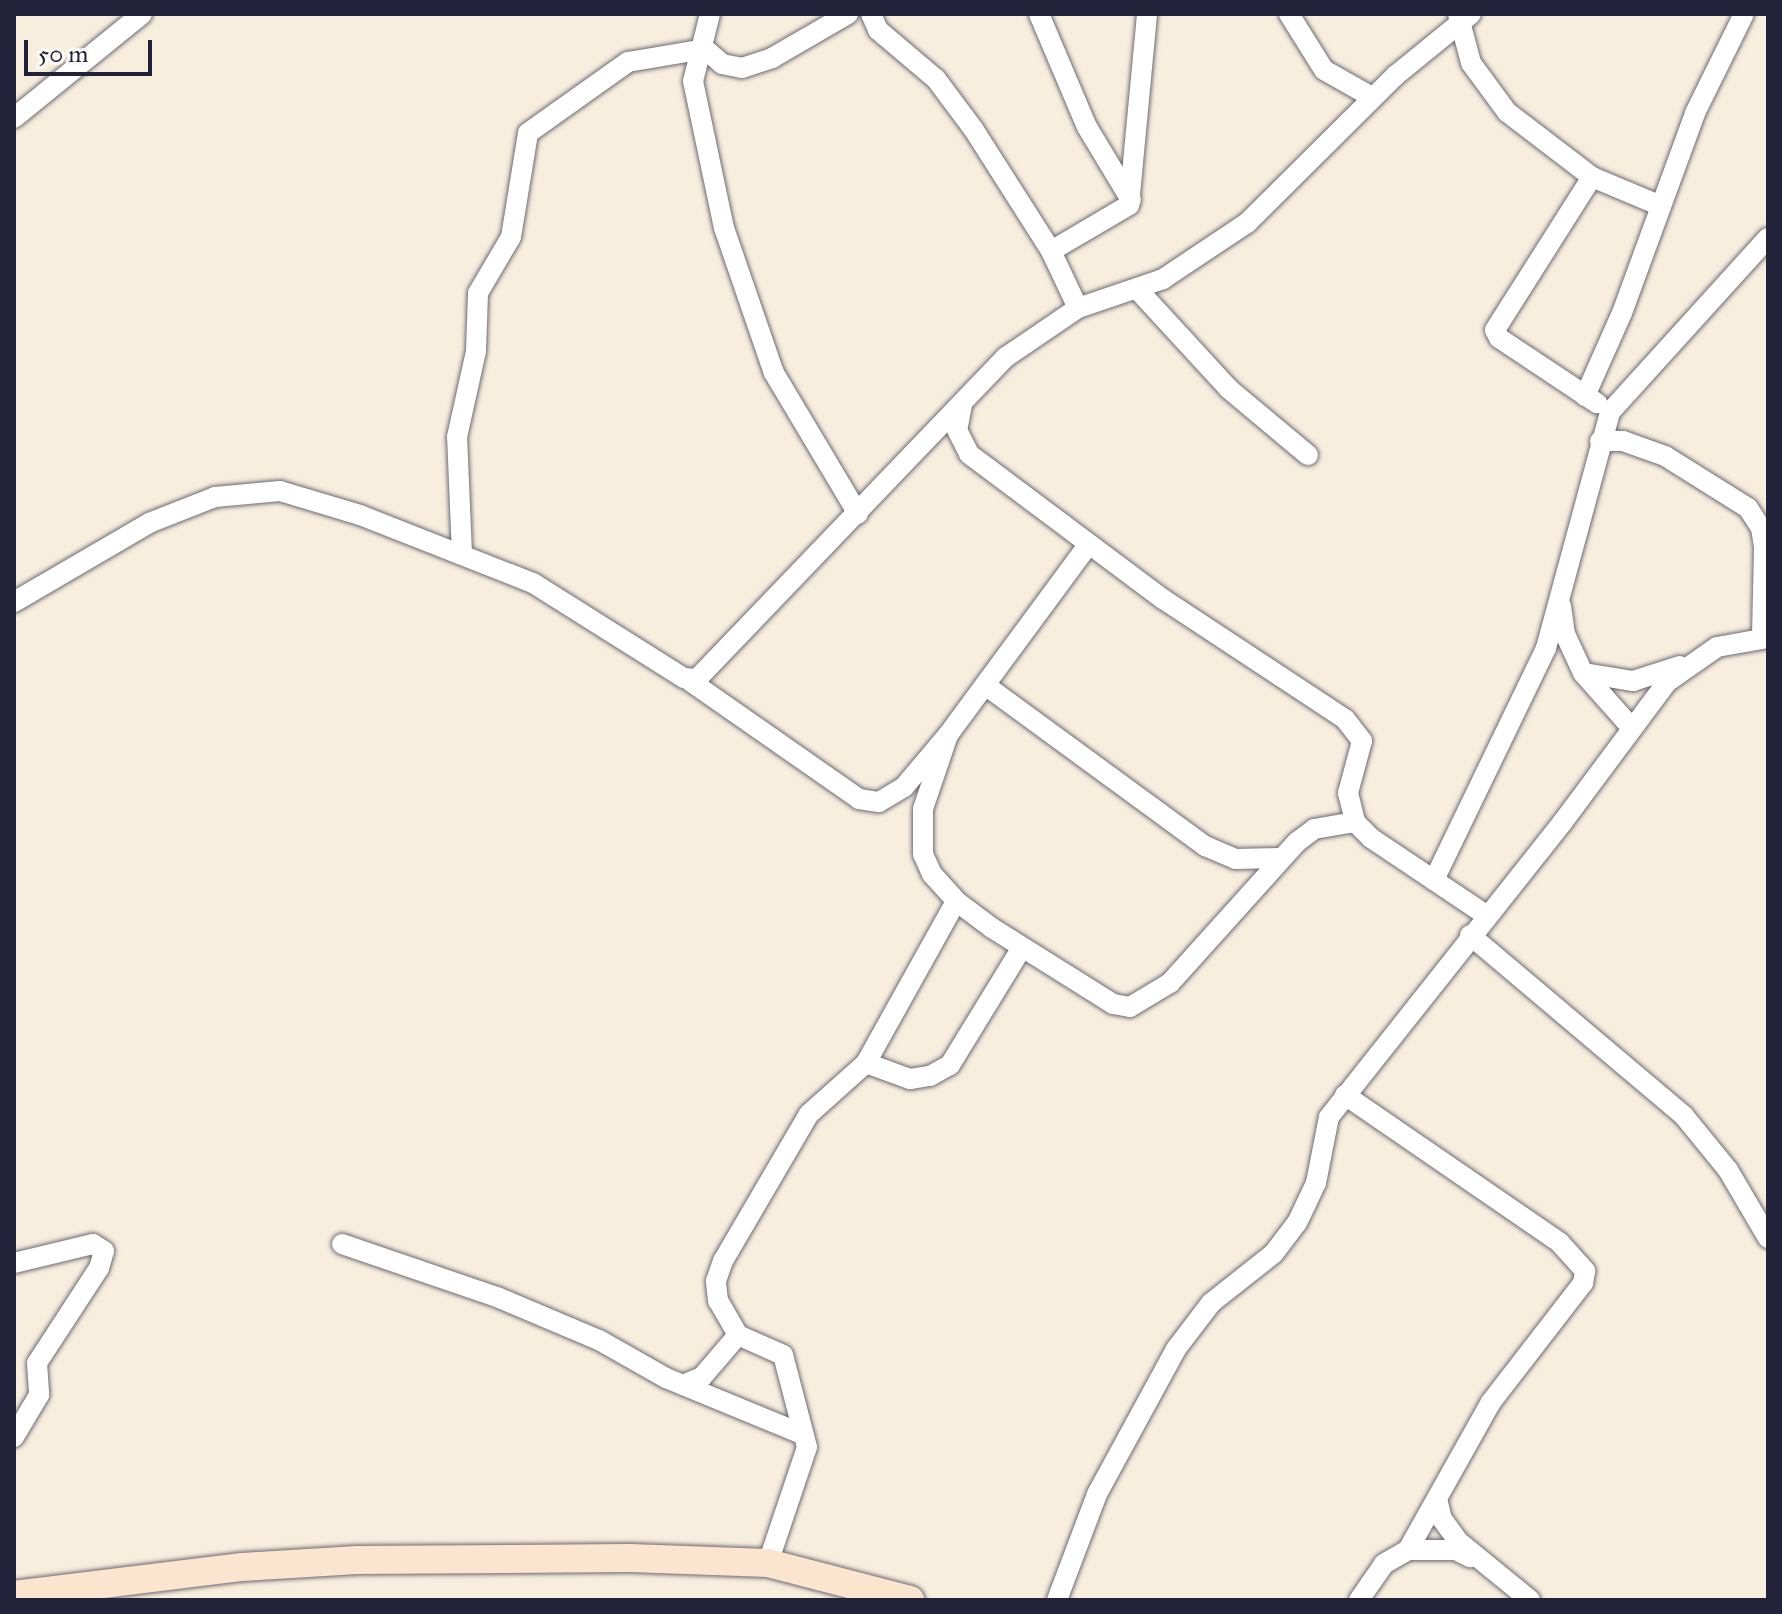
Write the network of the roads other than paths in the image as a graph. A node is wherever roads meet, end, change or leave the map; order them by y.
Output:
1 (142, 14) edge
2 (710, 14) edge
3 (848, 14) edge
4 (871, 14) edge
5 (1039, 14) edge
6 (1147, 14) edge
7 (1289, 14) edge
8 (1744, 14) edge
9 (1463, 17) edge
10 (705, 49) junction
11 (1372, 97) junction
12 (14, 118) edge
13 (1592, 177) junction
14 (1131, 200) junction
15 (1661, 206) junction
16 (1768, 238) edge
17 (1051, 251) junction
18 (1138, 290) junction
19 (1078, 308) junction
20 (1585, 396) junction
21 (962, 405) junction
22 (1610, 412) junction
23 (1600, 441) junction
24 (1308, 455) dead end
25 (858, 514) junction
26 (1088, 545) junction
27 (462, 554) junction
28 (14, 602) edge
29 (1560, 602) junction
30 (1765, 637) edge
31 (1691, 661) junction
32 (1583, 673) junction
33 (690, 681) junction
34 (985, 685) junction
35 (1631, 727) junction
36 (948, 735) junction
37 (1355, 822) junction
38 (1279, 858) junction
39 (1434, 880) junction
40 (956, 901) junction
41 (1486, 915) junction
42 (1470, 935) junction
43 (1021, 949) junction
44 (866, 1063) junction
45 (1345, 1095) junction
46 (1768, 1238) edge
47 (342, 1244) dead end
48 (14, 1263) edge
49 (738, 1335) junction
50 (683, 1385) junction
51 (804, 1435) junction
52 (14, 1437) edge
53 (1437, 1499) junction
54 (1408, 1550) junction
55 (1481, 1562) junction
56 (768, 1563) junction
57 (14, 1595) edge
58 (910, 1600) edge
59 (1057, 1600) edge
60 (1359, 1600) edge
61 (1530, 1600) edge

1 - 12 street
2 - 10 street
3 - 10 street
4 - 17 street
5 - 14 street
6 - 14 street
7 - 11 street
8 - 15 street
9 - 11 street
9 - 13 street
10 - 25 street
10 - 27 street
11 - 18 street
13 - 15 street
13 - 20 street
14 - 17 street
15 - 20 street
16 - 22 street
17 - 19 street
18 - 19 street
18 - 24 street
19 - 21 street
20 - 22 street
21 - 25 street
21 - 26 street
22 - 23 street
23 - 29 street
23 - 30 street
25 - 33 street
26 - 34 street
26 - 37 street
27 - 28 street
27 - 33 street
29 - 32 street
29 - 39 street
30 - 31 street
31 - 32 street
31 - 35 street
32 - 35 street
33 - 36 street
34 - 36 street
34 - 38 street
35 - 41 street
36 - 40 street
37 - 38 street
37 - 39 street
38 - 43 street
39 - 41 street
40 - 43 street
40 - 44 street
41 - 42 street
42 - 45 street
42 - 46 street
43 - 44 street
44 - 49 street
45 - 53 street
45 - 59 street
47 - 50 street
48 - 52 street
49 - 50 street
49 - 51 street
50 - 51 street
51 - 56 street
53 - 54 street
53 - 55 street
54 - 55 street
54 - 60 street
55 - 61 street
56 - 57 street
56 - 58 street

